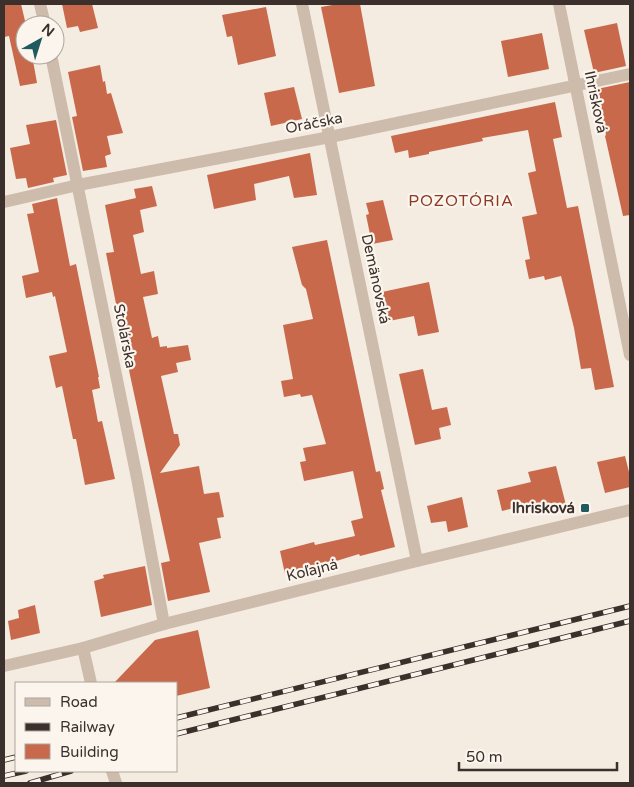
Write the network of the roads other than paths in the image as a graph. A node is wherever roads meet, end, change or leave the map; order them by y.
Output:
1 (302, 4) edge
2 (559, 4) edge
3 (53, 65) edge
4 (630, 74) edge
5 (576, 86) junction
6 (330, 137) junction
7 (78, 185) junction
8 (4, 202) edge
9 (630, 355) edge
10 (630, 510) edge
11 (417, 561) junction
12 (164, 624) junction
13 (83, 648) junction
14 (4, 666) edge
15 (91, 682) edge

1 - 6 street, Demänovská
2 - 5 street, Ihrisková
3 - 7 street, Stolárska
4 - 5 street, Oráčska
5 - 6 street, Oráčska
5 - 9 street, Ihrisková
6 - 7 street, Oráčska
6 - 11 street, Demänovská
7 - 8 street, Oráčska
7 - 12 street, Stolárska
10 - 11 street, Koľajná
11 - 12 street, Koľajná
12 - 13 street, Koľajná
13 - 14 street, Koľajná
13 - 15 street

